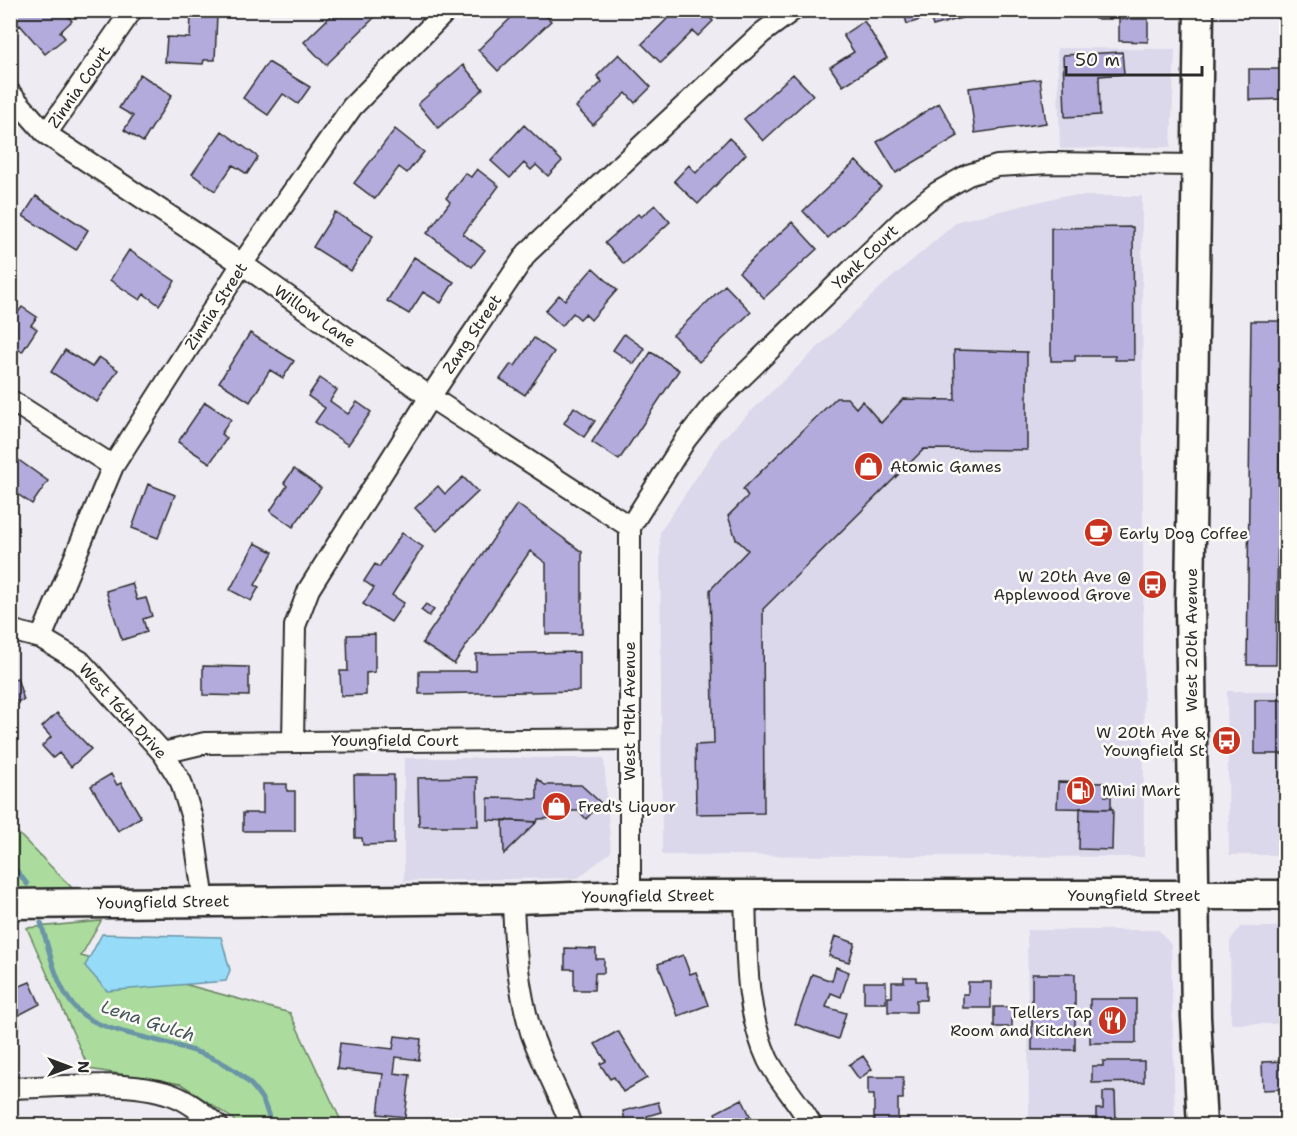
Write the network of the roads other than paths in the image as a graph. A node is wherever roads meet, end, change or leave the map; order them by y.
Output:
1 (132, 10) edge
2 (447, 10) edge
3 (793, 10) edge
4 (1199, 10) edge
5 (10, 93) edge
6 (46, 134) junction
7 (1195, 165) junction
8 (242, 264) junction
9 (430, 397) junction
10 (10, 400) edge
11 (112, 466) junction
12 (630, 527) junction
13 (10, 630) edge
14 (41, 638) junction
15 (629, 739) junction
16 (293, 741) junction
17 (163, 753) junction
18 (630, 895) junction
19 (745, 895) junction
20 (1195, 895) junction
21 (1287, 895) edge
22 (513, 899) junction
23 (204, 902) junction
24 (10, 903) edge
25 (10, 1088) edge
26 (218, 1125) edge
27 (570, 1125) edge
28 (812, 1125) edge
29 (1202, 1125) edge

1 - 6 street, Zinnia Court
2 - 8 street, Zinnia Street
3 - 9 street, Zang Street
4 - 7 street, West 20th Avenue
5 - 6 street, Willow Lane
6 - 8 street, Willow Lane
7 - 12 street, Yank Court
7 - 20 street, West 20th Avenue
8 - 9 street, Willow Lane
8 - 11 street, Zinnia Street
9 - 12 street, Willow Lane
9 - 16 street, Zang Street
10 - 11 street
11 - 14 street, Zinnia Street
12 - 15 street, West 19th Avenue
13 - 14 street, West 16th Drive
14 - 17 street, West 16th Drive
15 - 16 street, Youngfield Court
15 - 18 street, West 19th Avenue
16 - 17 street, Youngfield Court
17 - 23 street, West 16th Drive
18 - 19 street, Youngfield Street
18 - 22 street, Youngfield Street
19 - 20 street, Youngfield Street
19 - 28 street
20 - 21 street, Youngfield Street
20 - 29 street, West 20th Avenue
22 - 23 street, Youngfield Street
22 - 27 street
23 - 24 street, Youngfield Street
25 - 26 street

